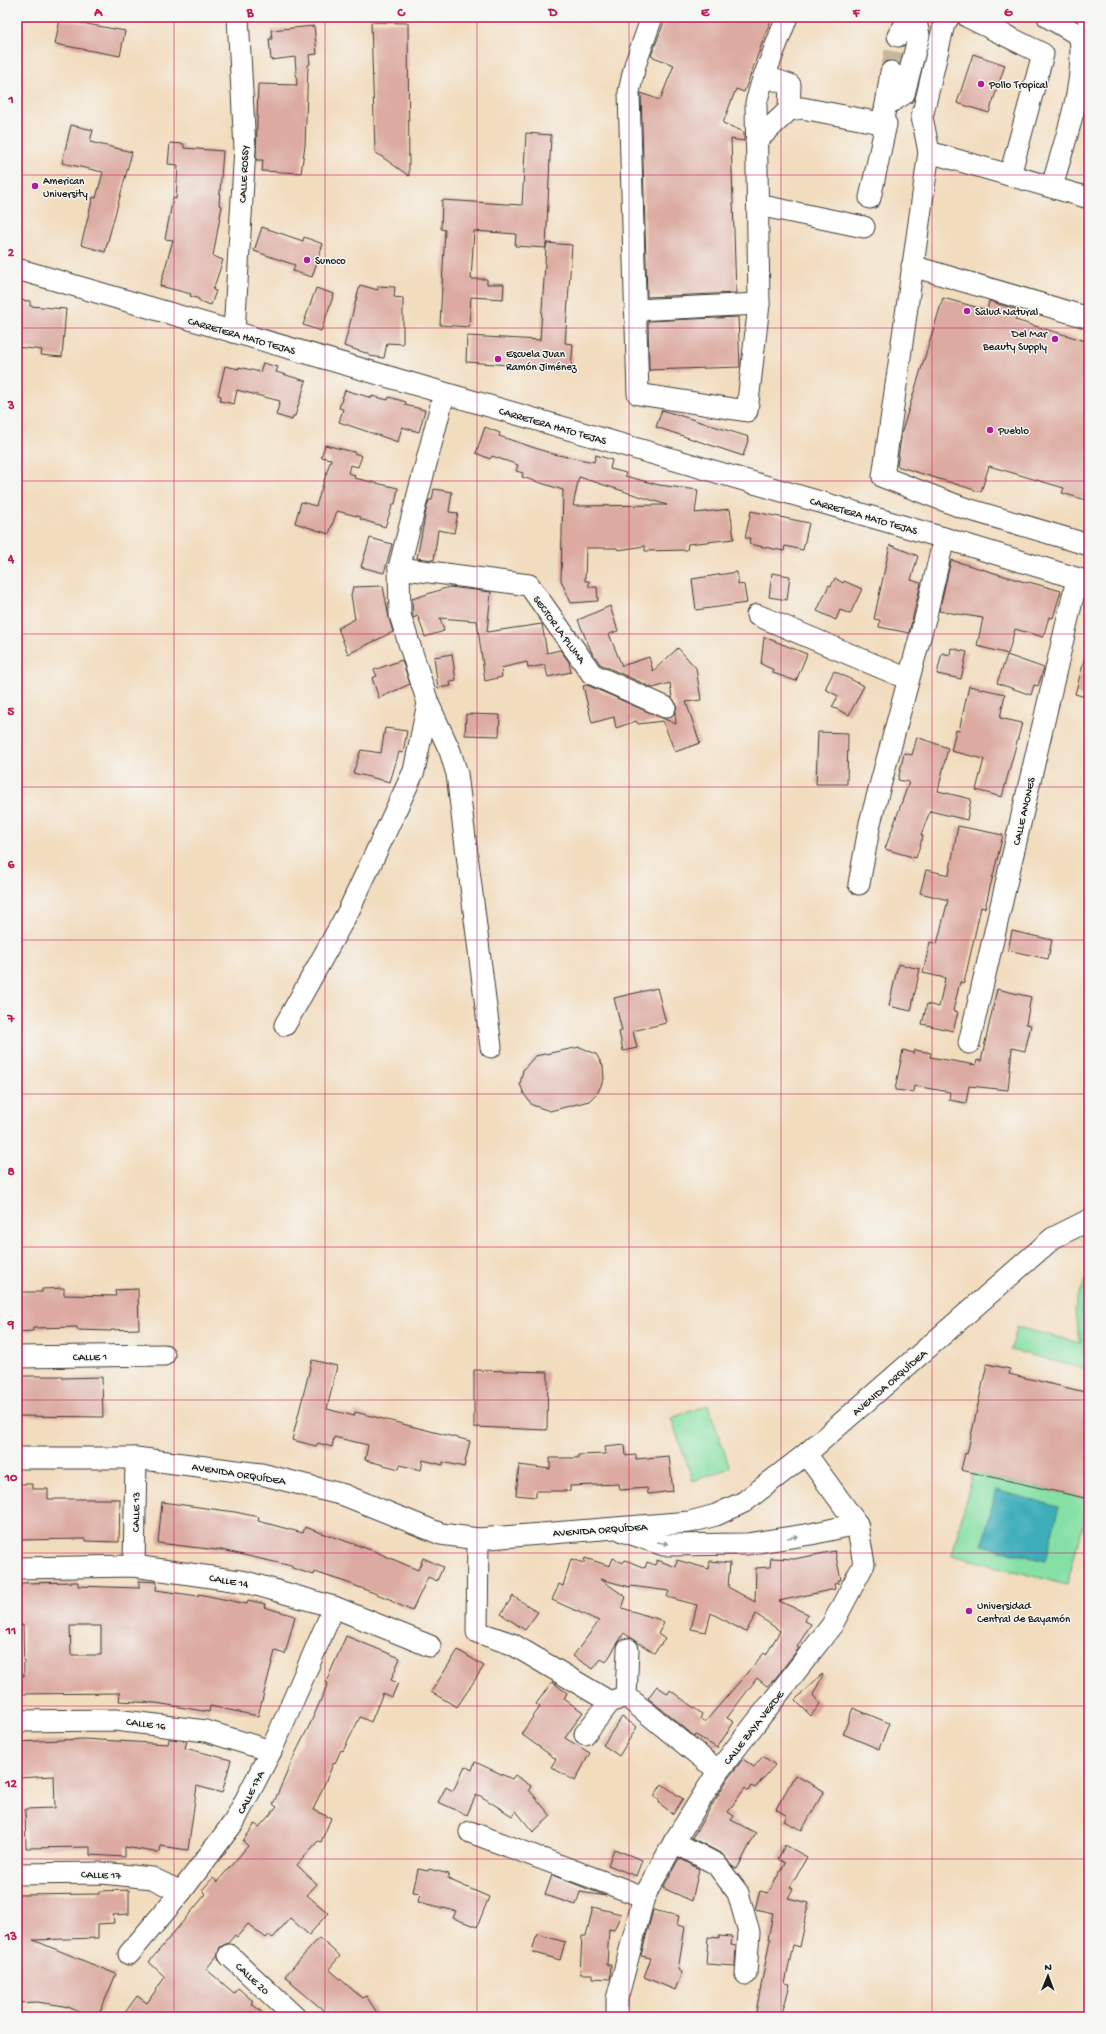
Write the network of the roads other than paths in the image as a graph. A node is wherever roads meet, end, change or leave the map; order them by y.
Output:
1 (238, 17) edge
2 (652, 17) edge
3 (787, 17) edge
4 (910, 17) edge
5 (949, 17) edge
6 (968, 17) edge
7 (1048, 17) edge
8 (1086, 28) edge
9 (898, 36) tunnel mouth
10 (891, 72) tunnel mouth
11 (764, 76) junction
12 (789, 110) junction
13 (884, 114) junction
14 (756, 141) junction
15 (929, 152) junction
16 (1010, 175) junction
17 (1052, 187) junction
18 (870, 198) dead end
19 (1089, 198) edge
20 (758, 205) junction
21 (864, 227) dead end
22 (912, 266) junction
23 (17, 269) edge
24 (759, 304) junction
25 (635, 310) junction
26 (1089, 318) edge
27 (234, 332) junction
28 (444, 394) junction
29 (944, 538) junction
30 (1089, 545) edge
31 (399, 568) junction
32 (1083, 581) edge
33 (757, 615) dead end
34 (908, 680) junction
35 (428, 703) junction
36 (665, 707) dead end
37 (859, 884) dead end
38 (285, 1025) dead end
39 (969, 1042) dead end
40 (492, 1047) dead end
41 (1089, 1220) edge
42 (164, 1355) dead end
43 (17, 1357) edge
44 (806, 1454) junction
45 (17, 1458) edge
46 (136, 1458) junction
47 (857, 1524) junction
48 (613, 1528) junction
49 (478, 1539) junction
50 (134, 1566) junction
51 (17, 1568) edge
52 (334, 1607) junction
53 (430, 1646) dead end
54 (628, 1650) dead end
55 (618, 1699) junction
56 (17, 1721) edge
57 (585, 1734) dead end
58 (271, 1751) junction
59 (719, 1770) junction
60 (470, 1832) dead end
61 (674, 1842) junction
62 (17, 1874) edge
63 (181, 1892) junction
64 (644, 1897) junction
65 (129, 1954) dead end
66 (229, 1955) dead end
67 (746, 1974) dead end
68 (295, 2017) edge
69 (617, 2017) edge

1 - 27 street, CALLE ROSSY
2 - 25 street
3 - 11 street
4 - 9 street
4 - 13 street
5 - 15 street
6 - 16 street
7 - 8 street
8 - 17 street
10 - 13 street
11 - 12 street
11 - 14 street
12 - 13 street
12 - 14 street
13 - 18 street
14 - 20 street
15 - 16 street
15 - 22 street
16 - 17 street
17 - 19 street
20 - 21 street
20 - 24 street
22 - 26 street
22 - 30 street
23 - 27 street, CARRETERA HATO TEJAS
24 - 25 street
24 - 25 street
27 - 28 street, CARRETERA HATO TEJAS
28 - 29 street, CARRETERA HATO TEJAS
28 - 31 street
29 - 32 street, CARRETERA HATO TEJAS
29 - 34 street
31 - 35 street
31 - 36 street, SECTOR LA PLUMA
32 - 39 street, CALLE ANONES
33 - 34 street
34 - 37 street
35 - 38 street
35 - 40 street
41 - 44 street, AVENIDA ORQUÍDEA
42 - 43 street, CALLE 1
44 - 47 street, CALLE ZAYA VERDE
44 - 48 street, AVENIDA ORQUÍDEA
45 - 46 street, AVENIDA ORQUÍDEA
46 - 49 street, AVENIDA ORQUÍDEA
46 - 50 street, CALLE 13
48 -> 47 street
47 - 59 street, CALLE ZAYA VERDE
48 - 49 street, AVENIDA ORQUÍDEA
49 - 55 street
50 - 51 street, CALLE 14
50 - 52 street, CALLE 14
52 - 53 street, CALLE 14
52 - 58 street, CALLE 17A
54 - 55 street
55 - 57 street
55 - 59 street
56 - 58 street, CALLE 16
58 - 63 street, CALLE 17A
59 - 61 street, CALLE ZAYA VERDE
60 - 64 street
61 - 64 street, CALLE ZAYA VERDE
61 - 67 street
62 - 63 street, CALLE 17
63 - 65 street, CALLE 17A
64 - 69 street, CALLE ZAYA VERDE
66 - 68 street, CALLE 20

